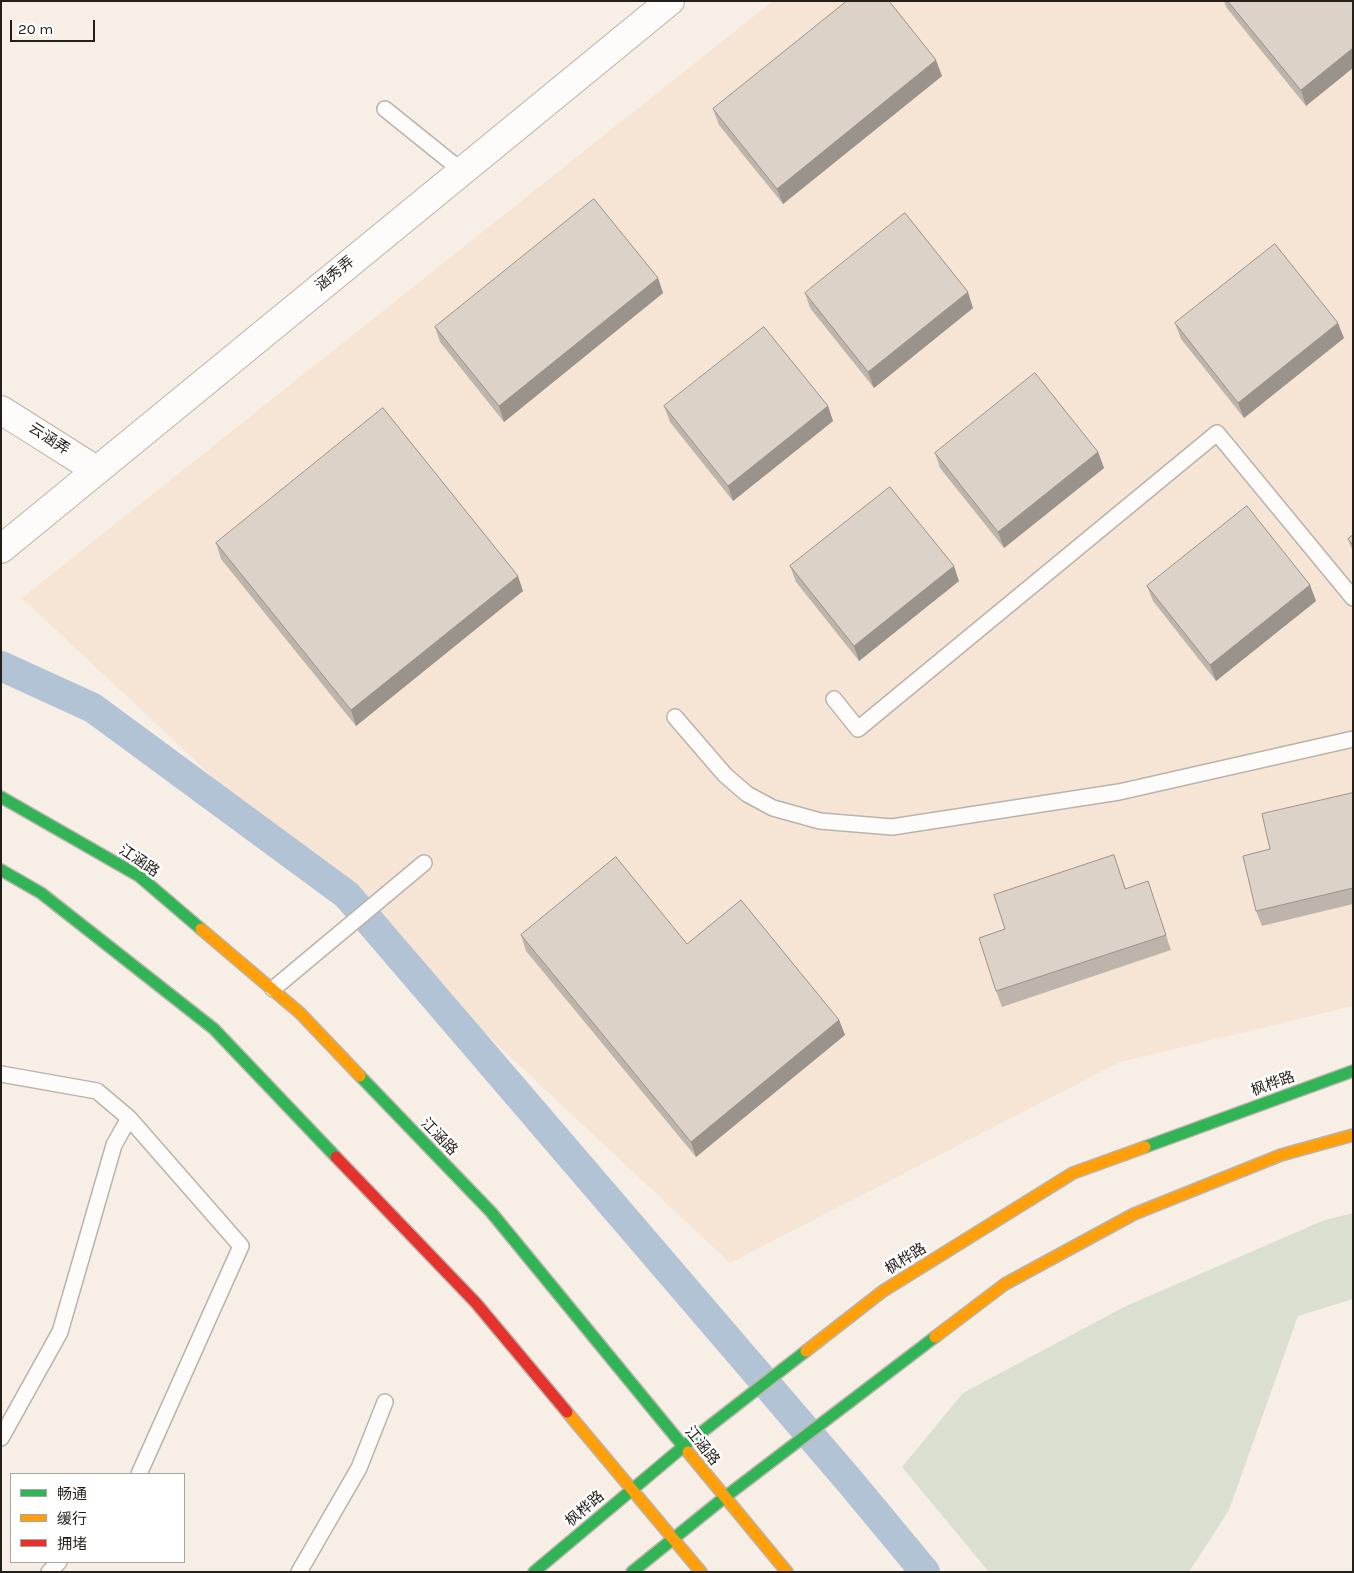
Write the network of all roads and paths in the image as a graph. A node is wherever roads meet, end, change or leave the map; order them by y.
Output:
1 (670, 1) edge
2 (385, 109) dead end
3 (462, 171) junction
4 (1, 410) edge
5 (96, 470) junction
6 (1, 548) edge
7 (1353, 598) edge
8 (834, 699) dead end
9 (675, 716) dead end
10 (1353, 739) edge
11 (1, 797) edge
12 (424, 863) dead end
13 (1, 870) edge
14 (272, 989) junction
15 (1353, 1071) edge
16 (1, 1074) edge
17 (129, 1118) junction
18 (1353, 1135) edge
19 (385, 1402) dead end
20 (1, 1438) edge
21 (684, 1446) junction
22 (139, 1473) edge
23 (632, 1488) junction
24 (725, 1496) junction
25 (672, 1537) junction
26 (58, 1563) edge
27 (49, 1572) edge
28 (299, 1572) edge
29 (534, 1572) edge
30 (632, 1572) edge
31 (701, 1572) edge
32 (787, 1572) edge

1 - 3 street, 涵秀弄
2 - 3 lane
3 - 5 street, 涵秀弄
4 - 5 street, 云涵弄
5 - 6 street, 涵秀弄
7 - 8 lane
9 - 10 lane
11 - 14 main road, 江涵路
12 - 14 lane
13 - 23 main road
14 - 21 main road, 江涵路
15 - 21 main road, 枫桦路
16 - 17 lane
17 - 20 lane
17 - 22 lane
18 - 24 main road
19 - 28 lane
21 - 23 main road, 枫桦路
21 - 24 main road, 江涵路
23 - 25 main road
23 - 29 main road, 枫桦路
24 - 25 main road
24 - 32 main road, 江涵路
25 - 30 main road
25 - 31 main road
26 - 27 lane

